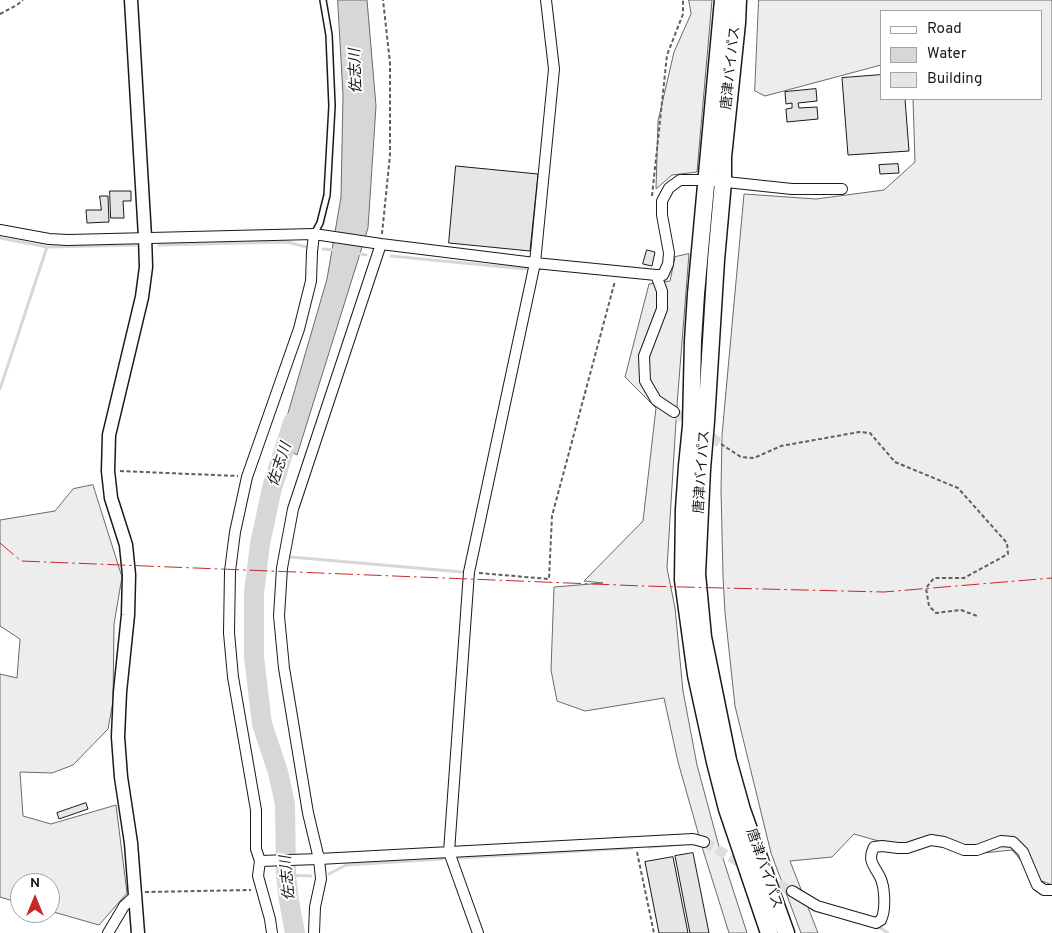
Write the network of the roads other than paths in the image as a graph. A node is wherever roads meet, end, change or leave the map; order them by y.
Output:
1 (131, 0) edge
2 (323, 0) edge
3 (546, 0) edge
4 (723, 0) edge
5 (738, 0) edge
6 (715, 181) junction
7 (842, 189) dead end
8 (0, 230) edge
9 (314, 234) junction
10 (145, 237) junction
11 (381, 244) junction
12 (535, 263) junction
13 (656, 275) junction
14 (674, 412) tunnel mouth
15 (704, 842) tunnel mouth
16 (448, 852) junction
17 (316, 859) junction
18 (262, 861) junction
19 (1052, 890) edge
20 (792, 891) tunnel mouth
21 (136, 895) junction
22 (108, 933) edge
23 (138, 933) edge
24 (272, 933) edge
25 (314, 933) edge
26 (478, 933) edge
27 (769, 933) edge
28 (786, 933) edge

1 - 10 street
2 - 9 lane
3 - 12 street
4 - 6 highway, 唐津バイパス
5 - 6 highway, 唐津バイパス
6 - 7 street
6 - 13 street
6 - 27 highway, 唐津バイパス
6 - 28 highway, 唐津バイパス
8 - 10 street
9 - 10 street
9 - 11 street
9 - 18 street
10 - 21 street
11 - 12 street
11 - 17 street
12 - 13 street
12 - 16 street
13 - 14 street
15 - 16 street
16 - 17 street
16 - 26 street
17 - 18 street
17 - 25 street
18 - 24 street
19 - 20 street
21 - 22 street
21 - 23 street

